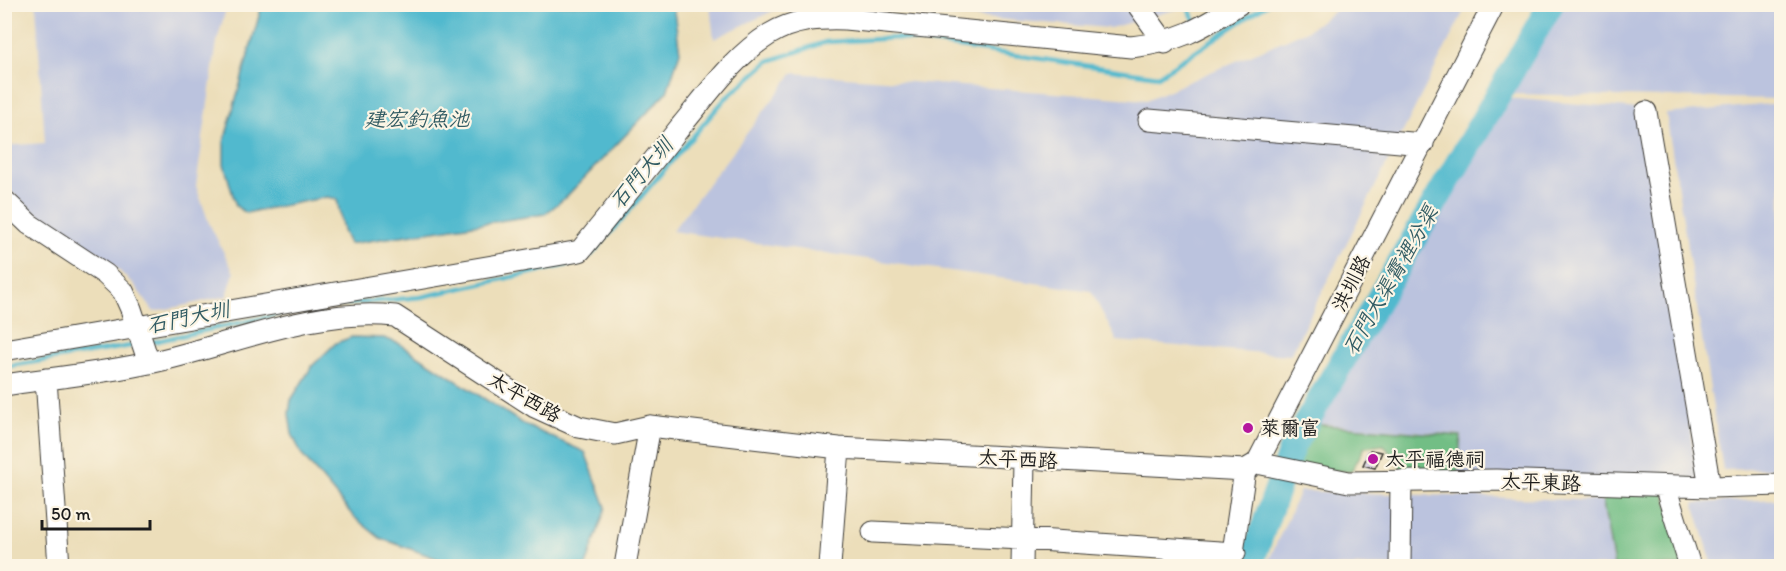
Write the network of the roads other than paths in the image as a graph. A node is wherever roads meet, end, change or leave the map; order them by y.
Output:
1 (1137, 4) edge
2 (1239, 4) edge
3 (1494, 4) edge
4 (1165, 43) junction
5 (1646, 112) dead end
6 (1149, 120) dead end
7 (1423, 144) junction
8 (4, 200) edge
9 (143, 344) junction
10 (4, 350) edge
11 (46, 379) junction
12 (4, 386) edge
13 (650, 426) junction
14 (839, 448) junction
15 (1024, 460) junction
16 (1259, 467) junction
17 (1301, 474) joint
18 (1401, 482) junction
19 (1782, 485) edge
20 (1665, 486) junction
21 (1710, 487) junction
22 (873, 532) dead end
23 (1023, 539) junction
24 (1233, 560) edge
25 (59, 567) edge
26 (625, 567) edge
27 (830, 567) edge
28 (1022, 567) edge
29 (1400, 567) edge
30 (1690, 567) edge

1 - 4 street
2 - 4 street
3 - 7 street, 洪圳路
4 - 9 street
5 - 21 street
6 - 7 street
7 - 16 street, 洪圳路
8 - 9 street
9 - 10 street
9 - 11 street, 太平西路
9 - 13 street, 太平西路
11 - 12 street, 太平西路
11 - 25 street
13 - 14 street, 太平西路
13 - 26 street
14 - 15 street, 太平西路
14 - 27 street
15 - 16 street, 太平西路
15 - 23 street
16 - 17 street, 太平西路
16 - 24 street, 洪圳路
17 - 18 street, 太平東路
18 - 20 street, 太平東路
18 - 29 street
19 - 21 street, 太平東路
20 - 21 street, 太平東路
20 - 30 street
22 - 23 street
23 - 24 street
23 - 28 street

